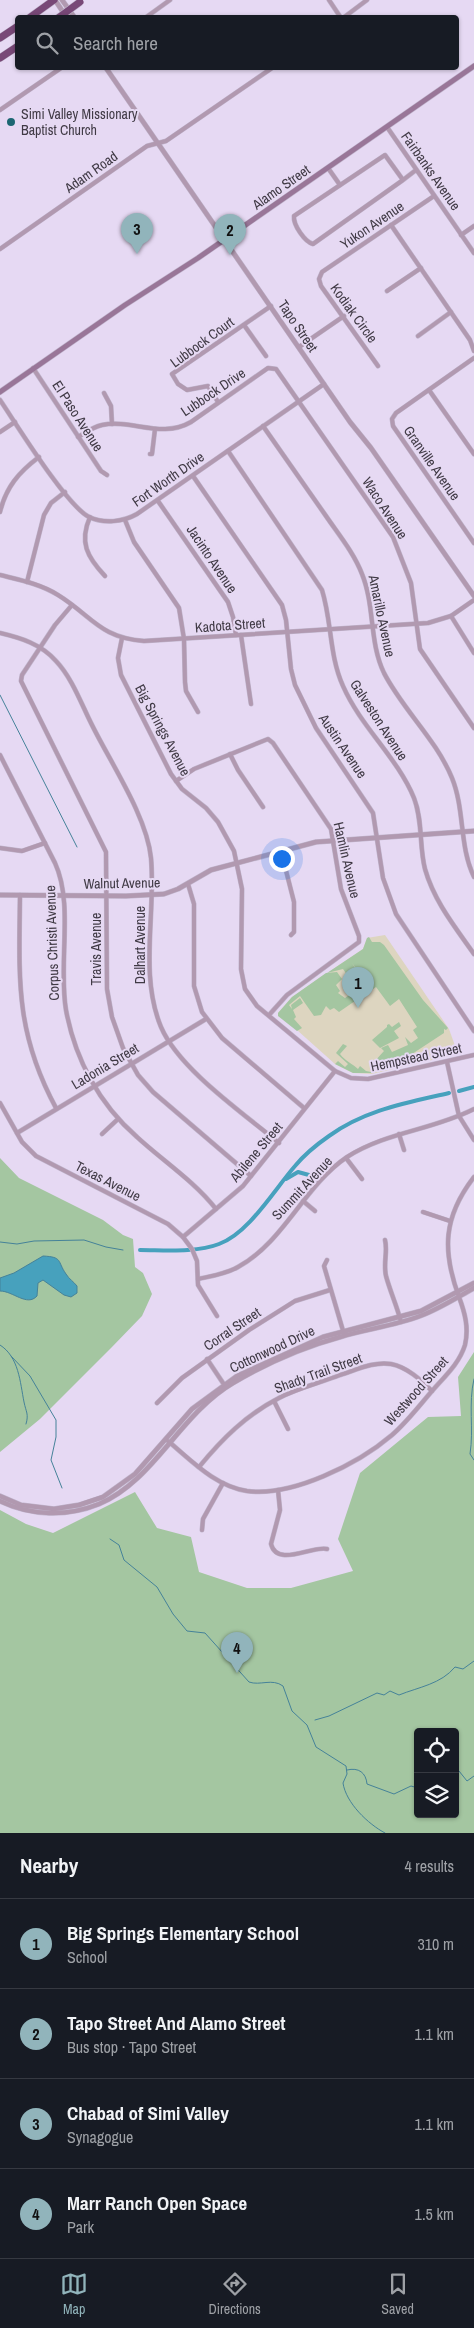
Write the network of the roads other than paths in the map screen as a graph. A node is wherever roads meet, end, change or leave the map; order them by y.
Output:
1 (55, 0) edge
2 (62, 0) edge
3 (170, 0) edge
4 (328, 0) edge
5 (367, 0) edge
6 (82, 1) edge
7 (33, 15) edge
8 (62, 15) edge
9 (65, 15) edge
10 (73, 15) edge
11 (148, 15) edge
12 (340, 15) edge
13 (346, 15) edge
14 (15, 28) edge
15 (0, 38) edge
16 (15, 48) edge
17 (0, 58) edge
18 (474, 66) edge
19 (58, 70) edge
20 (107, 70) edge
21 (269, 70) edge
22 (0, 110) edge
23 (387, 126) junction
24 (159, 144) junction
25 (328, 168) junction
26 (416, 170) junction
27 (403, 180) junction
28 (340, 185) junction
29 (434, 196) junction
30 (391, 225) junction
31 (474, 226) edge
32 (461, 235) junction
33 (226, 239) junction
34 (0, 250) edge
35 (474, 253) edge
36 (420, 268) junction
37 (322, 272) joint
38 (387, 292) dead end
39 (271, 306) junction
40 (451, 312) junction
41 (344, 316) junction
42 (244, 325) junction
43 (418, 336) dead end
44 (299, 347) junction
45 (474, 351) edge
46 (266, 356) dead end
47 (474, 358) edge
48 (378, 366) dead end
49 (272, 367) joint
50 (33, 368) junction
51 (324, 384) junction
52 (429, 390) junction
53 (0, 392) edge
54 (104, 393) dead end
55 (0, 400) edge
56 (299, 401) junction
57 (218, 402) junction
58 (15, 422) junction
59 (112, 424) junction
60 (263, 426) junction
61 (155, 429) junction
62 (0, 432) edge
63 (78, 438) junction
64 (228, 451) junction
65 (150, 454) dead end
66 (474, 454) edge
67 (40, 457) junction
68 (107, 475) dead end
69 (193, 476) junction
70 (64, 492) junction
71 (158, 501) junction
72 (0, 512) edge
73 (90, 517) junction
74 (125, 520) junction
75 (472, 535) edge
76 (474, 543) edge
77 (0, 575) edge
78 (105, 576) dead end
79 (26, 582) junction
80 (474, 596) edge
81 (474, 600) edge
82 (72, 605) junction
83 (451, 616) junction
84 (417, 624) junction
85 (374, 627) junction
86 (330, 630) junction
87 (287, 632) junction
88 (0, 633) edge
89 (238, 635) junction
90 (122, 638) junction
91 (184, 639) junction
92 (40, 648) junction
93 (474, 653) edge
94 (251, 704) dead end
95 (198, 712) dead end
96 (474, 728) edge
97 (230, 754) junction
98 (0, 755) edge
99 (176, 781) junction
100 (263, 807) dead end
101 (474, 831) edge
102 (463, 832) junction
103 (421, 834) junction
104 (377, 837) junction
105 (334, 840) junction
106 (45, 843) junction
107 (0, 848) edge
108 (281, 851) junction
109 (238, 862) junction
110 (474, 877) edge
111 (188, 884) junction
112 (151, 894) junction
113 (0, 895) edge
114 (20, 895) junction
115 (64, 895) junction
116 (107, 896) junction
117 (292, 935) dead end
118 (474, 954) edge
119 (268, 1015) junction
120 (206, 1019) junction
121 (474, 1030) edge
122 (168, 1041) junction
123 (474, 1055) edge
124 (447, 1062) junction
125 (131, 1063) junction
126 (335, 1071) junction
127 (94, 1086) junction
128 (0, 1103) edge
129 (56, 1108) junction
130 (304, 1108) junction
131 (474, 1109) edge
132 (459, 1116) junction
133 (118, 1120) junction
134 (17, 1133) junction
135 (102, 1134) dead end
136 (399, 1134) junction
137 (474, 1140) edge
138 (279, 1143) junction
139 (404, 1150) dead end
140 (346, 1158) junction
141 (251, 1176) junction
142 (474, 1177) edge
143 (362, 1179) dead end
144 (303, 1201) junction
145 (216, 1209) junction
146 (315, 1211) dead end
147 (423, 1212) dead end
148 (450, 1221) junction
149 (183, 1237) junction
150 (384, 1240) dead end
151 (327, 1260) dead end
152 (198, 1279) junction
153 (474, 1283) edge
154 (474, 1288) edge
155 (330, 1290) junction
156 (458, 1294) junction
157 (217, 1316) dead end
158 (400, 1320) junction
159 (344, 1333) junction
160 (207, 1359) junction
161 (225, 1386) junction
162 (432, 1391) junction
163 (274, 1401) junction
164 (157, 1403) dead end
165 (288, 1429) dead end
166 (168, 1440) junction
167 (198, 1467) junction
168 (222, 1483) junction
169 (278, 1490) junction
170 (0, 1496) edge
171 (0, 1501) edge
172 (202, 1530) dead end
173 (327, 1550) dead end

1 - 7 highway
1 - 9 street
2 - 10 street
3 - 11 street
4 - 12 street
5 - 13 street
6 - 8 highway, bridge
14 - 15 highway
16 - 17 highway
18 - 23 main road, Alamo Street
19 - 22 street
20 - 24 street, Tapo Street
21 - 24 street, Adam Road
23 - 25 main road, Alamo Street
23 - 26 street, Fairbanks Avenue
24 - 33 street, Tapo Street
24 - 34 street, Adam Road
25 - 28 street
25 - 33 main road, Alamo Street
26 - 27 street
26 - 29 street, Fairbanks Avenue
27 - 28 street
27 - 28 street
29 - 30 street, Yukon Avenue
29 - 32 street, Fairbanks Avenue
30 - 36 street
30 - 37 street, Yukon Avenue
31 - 32 street
32 - 35 street, Fairbanks Avenue
33 - 39 street, Tapo Street
33 - 50 main road, Alamo Street
36 - 38 street
36 - 40 street
37 - 41 street, Kodiak Circle
39 - 42 street, Lubbock Court
39 - 44 street, Tapo Street
40 - 43 street
40 - 45 street
41 - 44 street
41 - 48 street, Kodiak Circle
42 - 46 street, Lubbock Court
42 - 57 street, Lubbock Court
44 - 51 street, Tapo Street
47 - 52 street
49 - 56 street, Waco Avenue
49 - 57 street, Lubbock Drive
50 - 53 main road, Alamo Street
50 - 63 street, El Paso Avenue
51 - 56 street, Fort Worth Drive
51 - 80 street, Tapo Street
52 - 66 street
52 - 75 street, Granville Avenue
54 - 59 street
55 - 58 street
56 - 60 street, Fort Worth Drive
56 - 84 street, Waco Avenue
57 - 61 street, Lubbock Drive
58 - 62 street
58 - 67 street
59 - 61 street, Lubbock Drive
59 - 63 street, Lubbock Drive
60 - 64 street, Fort Worth Drive
60 - 85 street, Amarillo Avenue
61 - 65 street
63 - 68 street, El Paso Avenue
64 - 69 street, Fort Worth Drive
64 - 86 street, Galveston Avenue
67 - 70 street
67 - 72 street
69 - 71 street, Fort Worth Drive
69 - 87 street, Austin Avenue
70 - 73 street
70 - 79 street
71 - 74 street, Fort Worth Drive
71 - 89 street, Jacinto Avenue
73 - 74 street, Fort Worth Drive
73 - 78 street
74 - 91 street
75 - 76 street, Granville Avenue
77 - 79 street, Kadota Street
79 - 82 street, Kadota Street
81 - 83 street, Kadota Street
82 - 90 street, Kadota Street
82 - 92 street
83 - 84 street, Kadota Street
83 - 93 street
84 - 85 street, Kadota Street
84 - 96 street, Waco Avenue
85 - 86 street, Kadota Street
85 - 102 street, Amarillo Avenue
86 - 87 street, Kadota Street
86 - 103 street, Galveston Avenue
87 - 89 street, Kadota Street
87 - 104 street, Austin Avenue
88 - 92 street, Dalhart Avenue
89 - 91 street, Kadota Street
89 - 94 street, Jacinto Avenue
90 - 91 street, Kadota Street
90 - 99 street, Big Springs Avenue
91 - 95 street
92 - 112 street, Dalhart Avenue
92 - 116 street, Travis Avenue
97 - 99 street
97 - 100 street
97 - 105 street, Hamlin Avenue
98 - 106 street, Corpus Christi Avenue
99 - 109 street, Big Springs Avenue
101 - 102 street, Walnut Avenue
102 - 103 street, Walnut Avenue
102 - 110 street, Amarillo Avenue
103 - 104 street, Walnut Avenue
103 - 118 street, Galveston Avenue
104 - 105 street, Walnut Avenue
104 - 121 street, Austin Avenue
105 - 108 street, Walnut Avenue
105 - 119 street, Hamlin Avenue
106 - 107 street
106 - 115 street, Corpus Christi Avenue
108 - 109 street, Walnut Avenue
108 - 117 street
109 - 111 street, Walnut Avenue
109 - 119 street, Big Springs Avenue
111 - 112 street, Walnut Avenue
111 - 120 street
112 - 116 street, Walnut Avenue
112 - 122 street, Dalhart Avenue
113 - 114 street, Walnut Avenue
114 - 115 street, Walnut Avenue
114 - 129 street
115 - 116 street, Walnut Avenue
115 - 127 street, Corpus Christi Avenue
116 - 125 street, Travis Avenue
119 - 126 street, Big Springs Avenue
120 - 122 street, Ladonia Street
120 - 130 street
122 - 125 street, Ladonia Street
122 - 138 street, Dalhart Avenue
123 - 124 street, Hempstead Street
124 - 126 street, Hempstead Street
124 - 132 street
125 - 127 street, Ladonia Street
125 - 141 street, Travis Avenue
126 - 130 street, Abilene Street
127 - 129 street, Ladonia Street
127 - 133 street, Corpus Christi Avenue
128 - 134 street, Texas Avenue
129 - 134 street, Ladonia Street
130 - 138 street, Abilene Street
131 - 132 street, Summit Avenue
132 - 136 street, Summit Avenue
132 - 137 street
133 - 135 street
133 - 145 street, Corpus Christi Avenue
134 - 149 street, Texas Avenue
136 - 139 street
136 - 140 street, Summit Avenue
138 - 141 street, Abilene Street
140 - 143 street
140 - 144 street, Summit Avenue
141 - 145 street, Abilene Street
142 - 148 street, Westwood Street
144 - 146 street
144 - 152 street, Summit Avenue
145 - 149 street, Abilene Street
147 - 148 street
148 - 156 street, Westwood Street
149 - 152 street, Texas Avenue
150 - 158 street
151 - 155 street
152 - 157 street, Texas Avenue
153 - 156 street, Cottonwood Drive
154 - 156 street, Cottonwood Drive
155 - 159 street
155 - 160 street, Corral Street
156 - 158 street, Cottonwood Drive
156 - 162 street, Westwood Street
158 - 159 street, Cottonwood Drive
159 - 161 street, Cottonwood Drive
160 - 161 street
160 - 164 street, Corral Street
161 - 166 street, Cottonwood Drive
162 - 163 street, Shady Trail Street
162 - 169 street, Westwood Street
163 - 165 street
163 - 167 street, Shady Trail Street
166 - 167 street, Westwood Street
166 - 170 street, Cottonwood Drive
166 - 171 street, Cottonwood Drive
167 - 168 street, Westwood Street
168 - 169 street, Westwood Street
168 - 172 street
169 - 173 street

